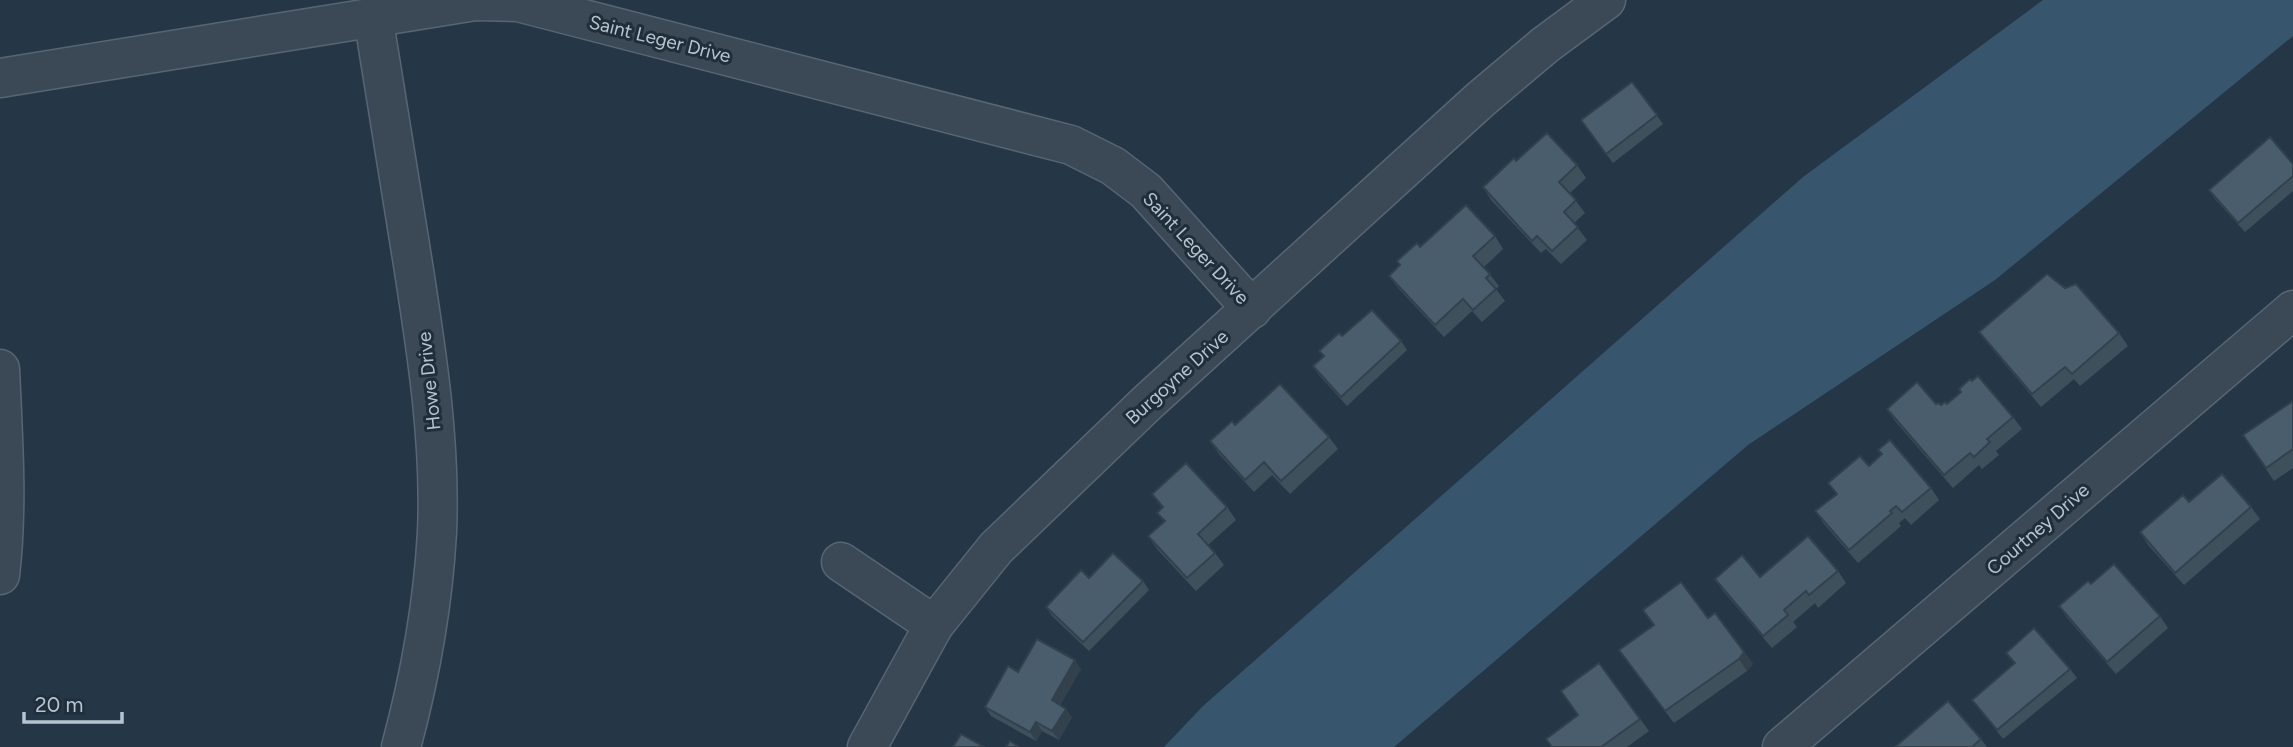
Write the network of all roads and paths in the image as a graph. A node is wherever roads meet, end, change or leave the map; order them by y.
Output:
1 (1606, 0) edge
2 (373, 16) junction
3 (0, 78) edge
4 (1252, 309) junction
5 (2293, 310) edge
6 (0, 369) edge
7 (841, 562) dead end
8 (0, 575) edge
9 (934, 625) junction
10 (401, 747) edge
11 (867, 747) edge
12 (1782, 747) edge

1 - 4 street, Burgoyne Drive
2 - 3 street, Saint Leger Drive
2 - 4 street, Saint Leger Drive
2 - 10 street, Howe Drive
4 - 9 street, Burgoyne Drive
5 - 12 street, Courtney Drive
6 - 8 street
7 - 9 street
9 - 11 street, Burgoyne Drive

